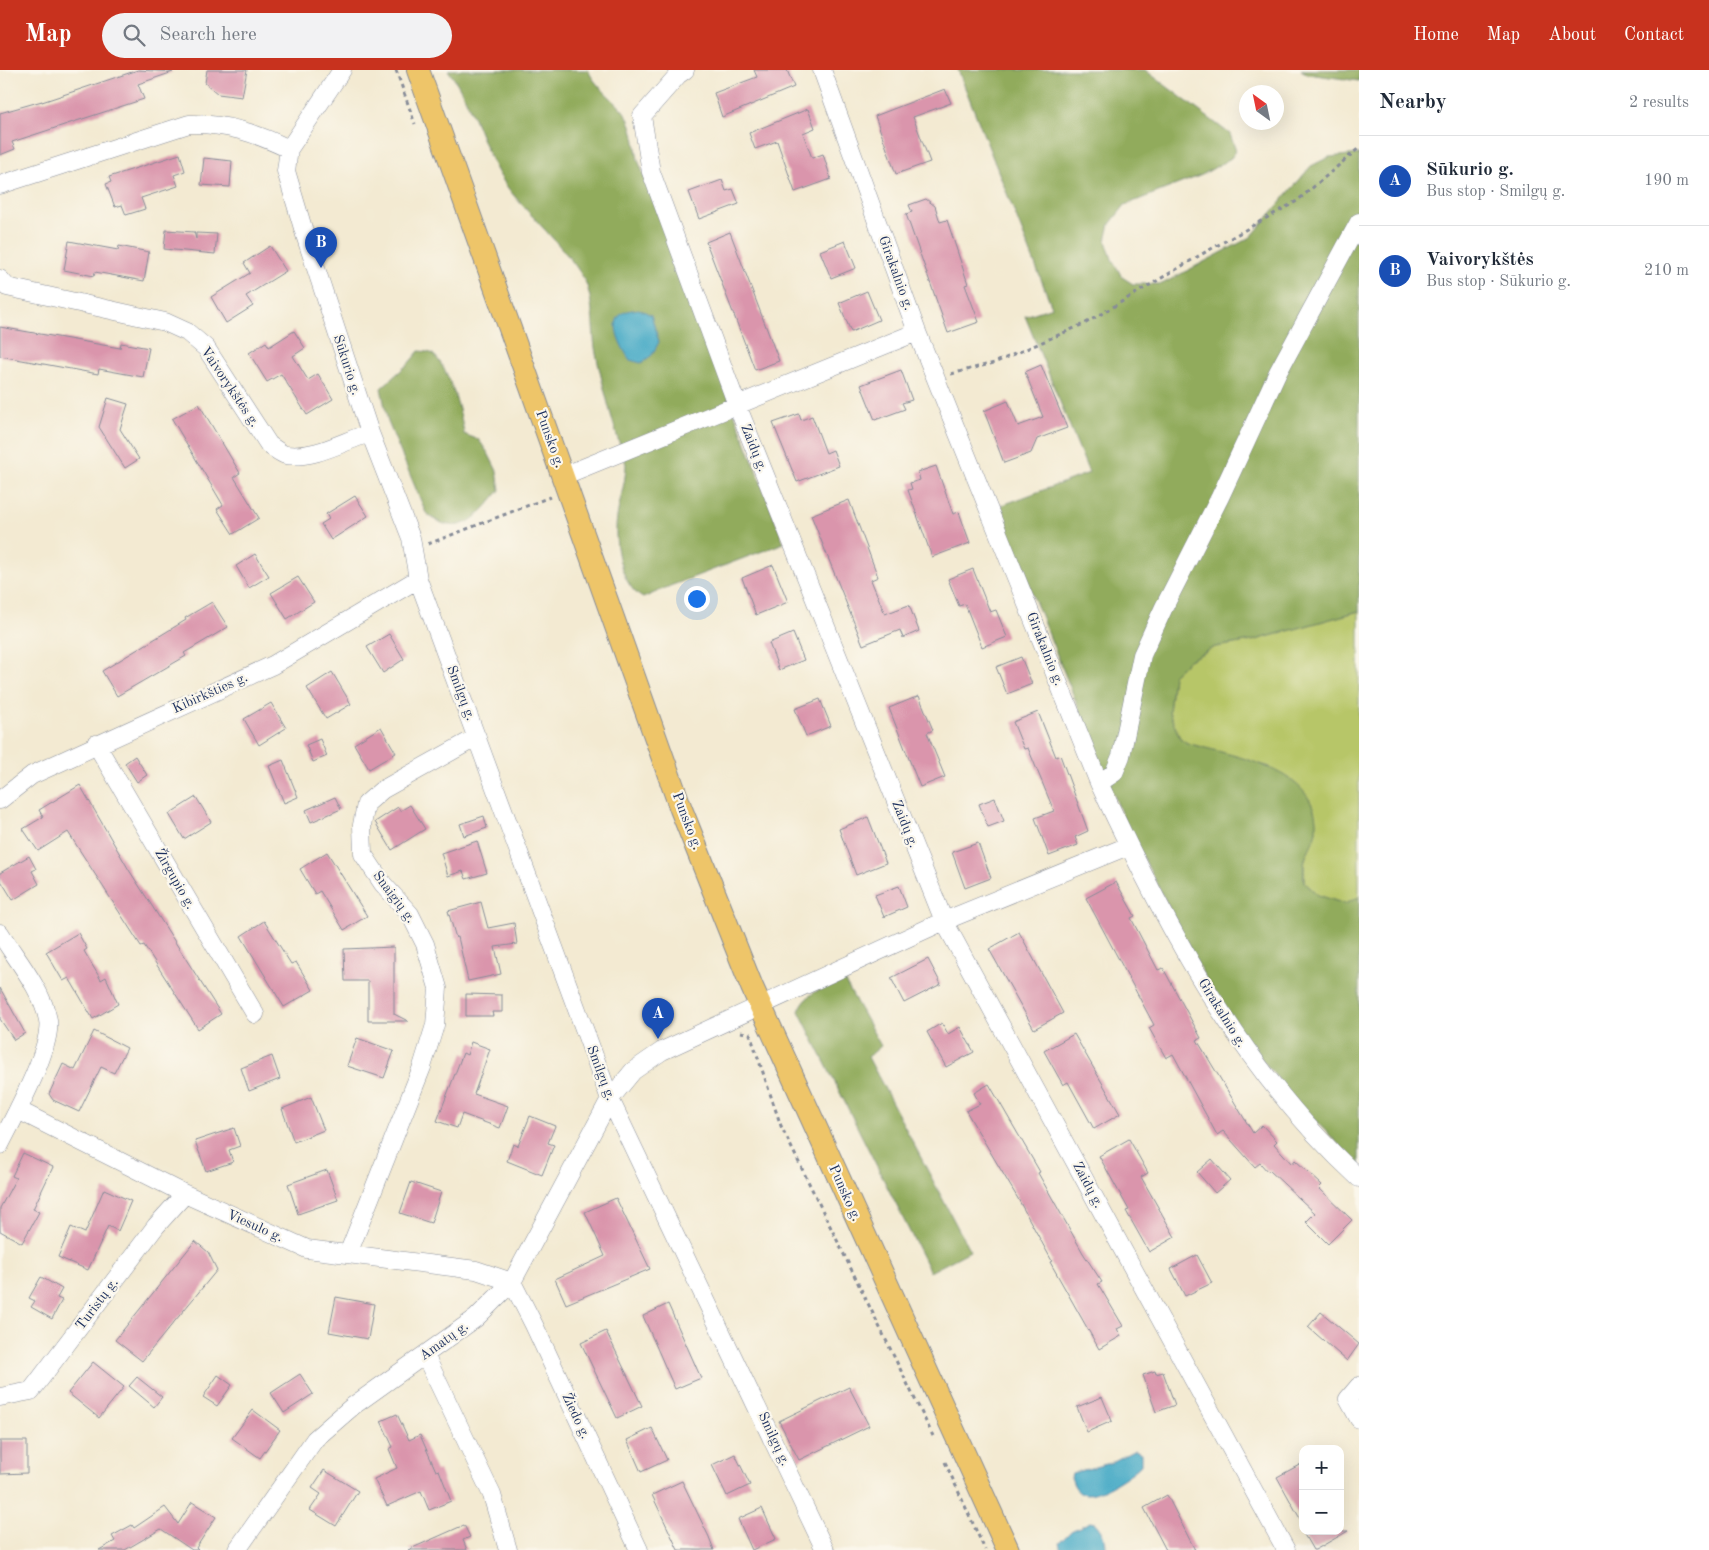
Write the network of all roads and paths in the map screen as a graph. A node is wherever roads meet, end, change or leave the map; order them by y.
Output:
1 (342, 70) edge
2 (418, 70) edge
3 (685, 70) edge
4 (822, 70) edge
5 (1359, 148) edge
6 (289, 149) junction
7 (0, 185) edge
8 (1359, 222) edge
9 (0, 279) edge
10 (917, 332) junction
11 (936, 378) junction
12 (737, 405) junction
13 (370, 433) junction
14 (566, 485) junction
15 (413, 550) junction
16 (418, 579) junction
17 (477, 737) junction
18 (96, 744) junction
19 (1099, 783) junction
20 (0, 800) edge
21 (1128, 846) junction
22 (944, 921) junction
23 (0, 933) edge
24 (760, 1007) junction
25 (255, 1014) dead end
26 (610, 1099) junction
27 (18, 1110) junction
28 (0, 1145) edge
29 (1359, 1178) edge
30 (185, 1194) junction
31 (348, 1254) junction
32 (512, 1282) junction
33 (425, 1355) junction
34 (1359, 1386) edge
35 (0, 1397) edge
36 (1359, 1420) edge
37 (237, 1550) edge
38 (508, 1550) edge
39 (639, 1550) edge
40 (825, 1550) edge
41 (1008, 1550) edge
42 (1286, 1550) edge

1 - 6 street, Sūkurio g.
2 - 14 main road, Punsko g.
3 - 12 street, Zaidų g.
4 - 10 street, Girakalnio g.
5 - 11 path
6 - 7 street
6 - 13 street, Sūkurio g.
8 - 19 street
9 - 13 street, Vaivorykštės g.
10 - 11 street, Girakalnio g.
10 - 12 street
11 - 19 street, Girakalnio g.
12 - 14 street
12 - 22 street, Zaidų g.
13 - 15 street, Sūkurio g.
14 - 15 path
14 - 24 main road, Punsko g.
15 - 16 street, Sūkurio g.
16 - 17 street, Smilgų g.
16 - 18 street, Kibirkšties g.
17 - 26 street, Smilgų g.
17 - 31 street, Snaigių g.
18 - 20 street, Kibirkšties g.
18 - 25 street, Žirgupio g.
19 - 21 street, Girakalnio g.
21 - 22 street, Amatų g.
21 - 29 street, Girakalnio g.
22 - 24 street, Amatų g.
22 - 42 street, Zaidų g.
23 - 27 street
24 - 26 street, Amatų g.
24 - 41 main road, Punsko g.
26 - 32 street, Amatų g.
26 - 40 street, Smilgų g.
27 - 28 street
27 - 30 street, Viesulo g.
30 - 31 street, Viesulo g.
30 - 35 street, Turistų g.
31 - 32 street, Viesulo g.
32 - 33 street, Amatų g.
32 - 39 street, Žiedo g.
33 - 37 street, Amatų g.
33 - 38 street
34 - 36 street

